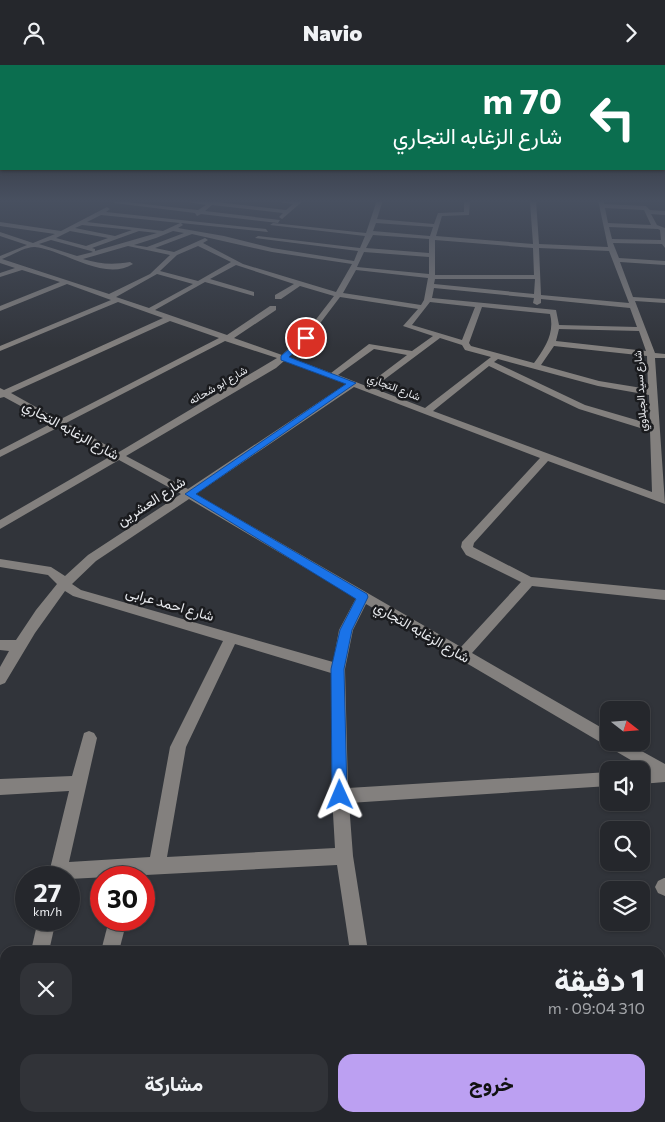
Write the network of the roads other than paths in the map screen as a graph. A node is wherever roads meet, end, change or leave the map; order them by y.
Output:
1 (24, 249) edge
2 (52, 249) edge
3 (90, 249) edge
4 (112, 249) edge
5 (150, 249) edge
6 (185, 249) edge
7 (210, 249) edge
8 (265, 249) edge
9 (267, 249) edge
10 (357, 249) edge
11 (433, 249) edge
12 (536, 249) edge
13 (613, 249) edge
14 (363, 250) junction
15 (100, 253) junction
16 (175, 254) junction
17 (257, 254) dead end
18 (433, 255) junction
19 (78, 258) junction
20 (0, 260) edge
21 (249, 260) dead end
22 (617, 260) junction
23 (665, 263) edge
24 (130, 264) dead end
25 (238, 264) junction
26 (354, 266) junction
27 (21, 268) junction
28 (156, 272) junction
29 (0, 275) edge
30 (432, 277) junction
31 (538, 277) junction
32 (67, 282) junction
33 (202, 282) junction
34 (299, 284) junction
35 (431, 286) junction
36 (251, 294) dead end
37 (337, 295) junction
38 (537, 295) junction
39 (278, 297) dead end
40 (114, 299) junction
41 (665, 301) edge
42 (632, 302) junction
43 (426, 304) junction
44 (479, 305) junction
45 (273, 308) dead end
46 (0, 309) edge
47 (538, 310) junction
48 (149, 311) junction
49 (169, 318) junction
50 (556, 327) junction
51 (643, 329) junction
52 (438, 336) junction
53 (225, 338) junction
54 (465, 343) junction
55 (552, 343) junction
56 (0, 349) edge
57 (413, 354) junction
58 (651, 355) junction
59 (496, 356) junction
60 (665, 357) edge
61 (284, 358) junction
62 (488, 363) junction
63 (536, 366) junction
64 (332, 376) junction
65 (352, 383) junction
66 (367, 389) junction
67 (1, 393) edge
68 (654, 393) junction
69 (426, 411) junction
70 (59, 423) junction
71 (655, 429) junction
72 (660, 445) edge
73 (0, 454) edge
74 (119, 456) junction
75 (546, 457) junction
76 (189, 494) junction
77 (662, 500) edge
78 (0, 525) edge
79 (0, 563) edge
80 (529, 581) junction
81 (63, 583) junction
82 (665, 595) edge
83 (363, 597) junction
84 (232, 637) junction
85 (0, 645) edge
86 (20, 646) junction
87 (462, 655) junction
88 (338, 669) junction
89 (0, 679) edge
90 (600, 735) edge
91 (89, 738) dead end
92 (627, 751) edge
93 (665, 774) edge
94 (650, 776) edge
95 (600, 780) edge
96 (78, 783) junction
97 (0, 787) edge
98 (340, 795) junction
99 (344, 856) junction
100 (59, 866) edge
101 (157, 866) joint
102 (45, 931) edge
103 (115, 931) edge
104 (41, 946) edge
105 (111, 946) edge
106 (358, 946) edge

1 - 20 street
2 - 19 street
3 - 15 street
4 - 15 street
5 - 16 street
6 - 16 street
7 - 25 street
8 - 17 street
9 - 26 street
10 - 14 street
11 - 18 street
12 - 31 street
13 - 22 street, شارع سيد الجبلاوي
14 - 18 street
14 - 26 street, شارع ابو شحاته
15 - 19 street
16 - 28 street
18 - 30 street
19 - 24 street
20 - 27 street, شارع التجاري
21 - 25 street
22 - 23 street
22 - 42 street, شارع سيد الجبلاوي
25 - 33 street
25 - 34 street
26 - 30 street
26 - 37 street, شارع ابو شحاته
27 - 29 street
27 - 32 street, شارع التجاري
28 - 33 street
28 - 40 street
30 - 31 street
30 - 35 street
31 - 38 street
32 - 40 street, شارع التجاري
32 - 46 street
33 - 36 street
33 - 48 street
34 - 37 street
34 - 39 street
35 - 38 street
35 - 43 street
37 - 43 street
37 - 61 street, شارع ابو شحاته
38 - 42 street
38 - 47 street
40 - 48 street, شارع التجاري
40 - 56 street
41 - 42 street
42 - 51 street, شارع سيد الجبلاوي
43 - 44 street
43 - 52 street
44 - 47 street
44 - 54 street
45 - 53 street
47 - 50 street
48 - 49 street, شارع التجاري
49 - 53 street, شارع التجاري
49 - 67 street
50 - 51 street
50 - 55 street
51 - 58 street, شارع سيد الجبلاوي
52 - 54 street
52 - 57 street
53 - 61 street, شارع التجاري
53 - 70 street
54 - 59 street
55 - 58 street
55 - 63 street
57 - 64 street
57 - 66 street
58 - 60 street
58 - 68 street, شارع سيد الجبلاوي
59 - 62 street
59 - 63 street
61 - 64 street, شارع التجاري
61 - 74 street, شارع ابو شحاته
62 - 69 street
62 - 71 street
63 - 68 street
64 - 65 street, شارع التجاري
65 - 66 street, شارع التجاري
65 - 76 street, شارع العشرين
66 - 69 street, شارع التجاري
67 - 70 street, شارع الزغابه التجاري
68 - 71 street, شارع سيد الجبلاوي
69 - 75 street, شارع التجاري
70 - 73 street
70 - 74 street, شارع الزغابه التجاري
71 - 72 street, شارع سيد الجبلاوي
72 - 77 street, شارع سيد الجبلاوي
74 - 76 street, شارع الزغابه التجاري
74 - 78 street, شارع ابو شحاته
75 - 77 street, شارع التجاري
75 - 80 street
76 - 81 street, شارع العشرين
76 - 83 street, شارع الزغابه التجاري
79 - 81 street, شارع احمد عرابى
80 - 82 street
80 - 87 street
81 - 84 street, شارع احمد عرابى
81 - 86 street, شارع العشرين
83 - 87 street, شارع الزغابه التجاري
83 - 88 street
84 - 88 street, شارع احمد عرابى
84 - 101 street
85 - 86 street
86 - 89 street, شارع العشرين
87 - 90 street, شارع الزغابه التجاري
88 - 98 street
91 - 96 street
92 - 93 street
93 - 94 street
95 - 98 street
96 - 97 street
96 - 100 street
98 - 99 street
99 - 101 street
99 - 106 street
102 - 104 street
103 - 105 street

